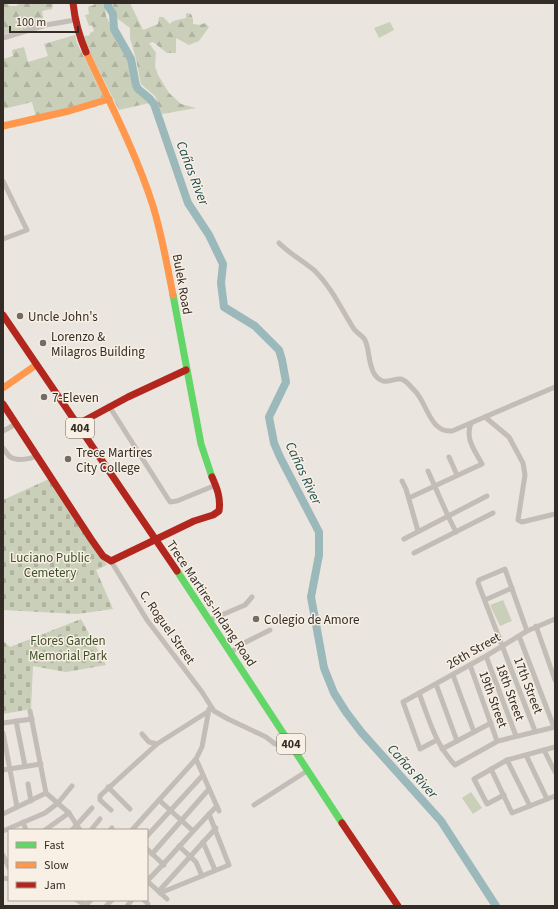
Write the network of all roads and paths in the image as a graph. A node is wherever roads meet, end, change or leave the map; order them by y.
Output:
1 (73, 3) edge
2 (75, 20) junction
3 (3, 38) edge
4 (109, 99) junction
5 (3, 126) edge
6 (3, 181) edge
7 (3, 240) edge
8 (279, 242) dead end
9 (3, 315) edge
10 (36, 365) junction
11 (186, 370) junction
12 (555, 387) edge
13 (3, 388) edge
14 (3, 404) edge
15 (109, 406) junction
16 (485, 417) junction
17 (471, 423) junction
18 (16, 424) junction
19 (78, 424) junction
20 (3, 431) edge
21 (3, 448) edge
22 (37, 456) junction
23 (449, 457) dead end
24 (428, 471) dead end
25 (457, 475) junction
26 (402, 480) dead end
27 (216, 484) junction
28 (435, 486) junction
29 (487, 496) dead end
30 (409, 498) junction
31 (493, 513) dead end
32 (555, 514) edge
33 (448, 516) junction
34 (418, 531) junction
35 (456, 532) junction
36 (404, 539) dead end
37 (156, 541) junction
38 (414, 553) dead end
39 (111, 561) junction
40 (512, 588) junction
41 (252, 597) dead end
42 (485, 600) junction
43 (210, 620) junction
44 (554, 621) edge
45 (536, 626) junction
46 (270, 630) dead end
47 (527, 631) junction
48 (519, 636) junction
49 (502, 646) junction
50 (231, 652) junction
51 (486, 656) junction
52 (470, 665) junction
53 (453, 675) junction
54 (555, 680) edge
55 (436, 684) junction
56 (419, 693) junction
57 (210, 704) junction
58 (209, 710) junction
59 (30, 711) dead end
60 (32, 719) junction
61 (16, 721) junction
62 (3, 723) edge
63 (491, 723) junction
64 (554, 727) edge
65 (474, 732) junction
66 (535, 732) junction
67 (3, 733) edge
68 (142, 734) dead end
69 (516, 736) junction
70 (288, 740) junction
71 (437, 740) junction
72 (457, 741) junction
73 (497, 741) junction
74 (157, 744) junction
75 (555, 747) edge
76 (442, 749) junction
77 (544, 750) junction
78 (526, 755) junction
79 (196, 759) junction
80 (507, 760) junction
81 (41, 764) junction
82 (25, 766) junction
83 (10, 769) junction
84 (492, 769) junction
85 (3, 770) edge
86 (307, 771) junction
87 (555, 772) edge
88 (203, 775) junction
89 (28, 784) dead end
90 (72, 786) dead end
91 (108, 787) junction
92 (209, 789) junction
93 (46, 793) junction
94 (504, 795) junction
95 (555, 796) edge
96 (547, 799) junction
97 (159, 800) junction
98 (31, 801) junction
99 (58, 803) junction
100 (254, 805) dead end
101 (530, 806) junction
102 (18, 808) junction
103 (92, 808) dead end
104 (130, 809) dead end
105 (111, 810) dead end
106 (171, 810) junction
107 (69, 813) junction
108 (3, 814) edge
109 (209, 814) junction
110 (100, 819) dead end
111 (182, 820) junction
112 (23, 822) junction
113 (79, 828) edge
114 (216, 828) junction
115 (9, 829) edge
116 (26, 829) edge
117 (46, 829) edge
118 (92, 829) edge
119 (133, 829) edge
120 (193, 831) junction
121 (148, 835) edge
122 (203, 842) junction
123 (179, 846) junction
124 (148, 850) edge
125 (152, 854) junction
126 (3, 855) edge
127 (191, 856) junction
128 (164, 864) junction
129 (8, 866) edge
130 (215, 870) junction
131 (202, 876) junction
132 (148, 880) edge
133 (148, 882) edge
134 (159, 892) junction
135 (167, 898) dead end
136 (398, 906) edge

1 - 2 main road, Bulek Road
2 - 3 street
2 - 4 main road, Bulek Road
4 - 5 main road
4 - 11 main road, Bulek Road
6 - 7 street
8 - 17 street
9 - 10 main road, Trece Martires-Indang Road / 404
10 - 13 main road
10 - 19 main road, Trece Martires-Indang Road / 404
11 - 15 main road
11 - 27 main road, Bulek Road
12 - 16 street
14 - 18 main road
15 - 19 main road
15 - 27 street
16 - 17 street
16 - 32 street
17 - 25 street
18 - 20 street
18 - 22 main road
19 - 37 main road, Trece Martires-Indang Road / 404
21 - 22 street
22 - 39 main road
23 - 25 street
24 - 28 street
25 - 28 street
26 - 30 street
27 - 37 main road, Bulek Road
28 - 30 street
28 - 33 street
29 - 33 street
30 - 34 street
31 - 35 street
33 - 34 street
33 - 35 street
34 - 36 street
35 - 38 street
37 - 39 main road
37 - 43 main road, Trece Martires-Indang Road / 404
39 - 57 street, C. Roguel Street
40 - 42 street
40 - 42 street, 17th Street
40 - 47 street
41 - 43 street
42 - 49 street, 17th Street
43 - 50 main road, Trece Martires-Indang Road / 404
44 - 45 street, 26th Street
45 - 47 street, 26th Street
45 - 54 street
46 - 50 street
47 - 48 street, 26th Street
48 - 49 street, 26th Street
48 - 64 street
49 - 51 street, 26th Street
49 - 66 street, 17th Street
50 - 70 main road, Trece Martires-Indang Road / 404
51 - 52 street, 26th Street
51 - 69 street, 18th Street
52 - 53 street, 26th Street
52 - 63 street, 19th Street
53 - 55 street, 26th Street
53 - 65 street
55 - 56 street, 26th Street
55 - 72 street
56 - 71 street
56 - 71 street, 26th Street
57 - 58 street
57 - 70 street, C. Roguel Street
58 - 74 street
58 - 79 street
59 - 60 street
60 - 61 street
60 - 81 street
61 - 62 street
61 - 82 street
63 - 65 street
63 - 73 street, 19th Street
64 - 66 street
65 - 72 street
66 - 69 street
67 - 83 street
68 - 74 street
69 - 73 street
70 - 86 main road, Trece Martires-Indang Road / 404
71 - 76 street
72 - 76 street
73 - 76 street
74 - 91 street
75 - 77 street
77 - 78 street
77 - 87 street
78 - 80 street
78 - 96 street
79 - 88 street
79 - 97 street
80 - 84 street
80 - 101 street
81 - 82 street
81 - 93 street
82 - 83 street
83 - 85 street
83 - 102 street
84 - 94 street
84 - 94 street
86 - 100 street
86 - 136 main road, Trece Martires-Indang Road / 404
88 - 92 street
88 - 106 street
89 - 98 street
90 - 99 street
91 - 104 street
91 - 105 street
92 - 109 street
92 - 111 street
93 - 98 street
93 - 99 street
94 - 101 street
95 - 96 street
96 - 101 street
97 - 106 street
97 - 119 street
98 - 102 street
99 - 107 street
99 - 112 street
102 - 108 street
103 - 113 street
106 - 111 street
106 - 121 street
107 - 113 street
107 - 117 street
109 - 114 street
109 - 120 street
110 - 118 street
111 - 120 street
111 - 125 street
112 - 115 street
112 - 116 street
114 - 122 street
114 - 130 street
120 - 123 street
122 - 127 street
122 - 130 street
123 - 127 street
123 - 128 street
124 - 125 street
125 - 128 street
126 - 129 street
127 - 131 street
127 - 134 street
128 - 132 street
130 - 131 street
131 - 134 street
133 - 134 street
134 - 135 street

